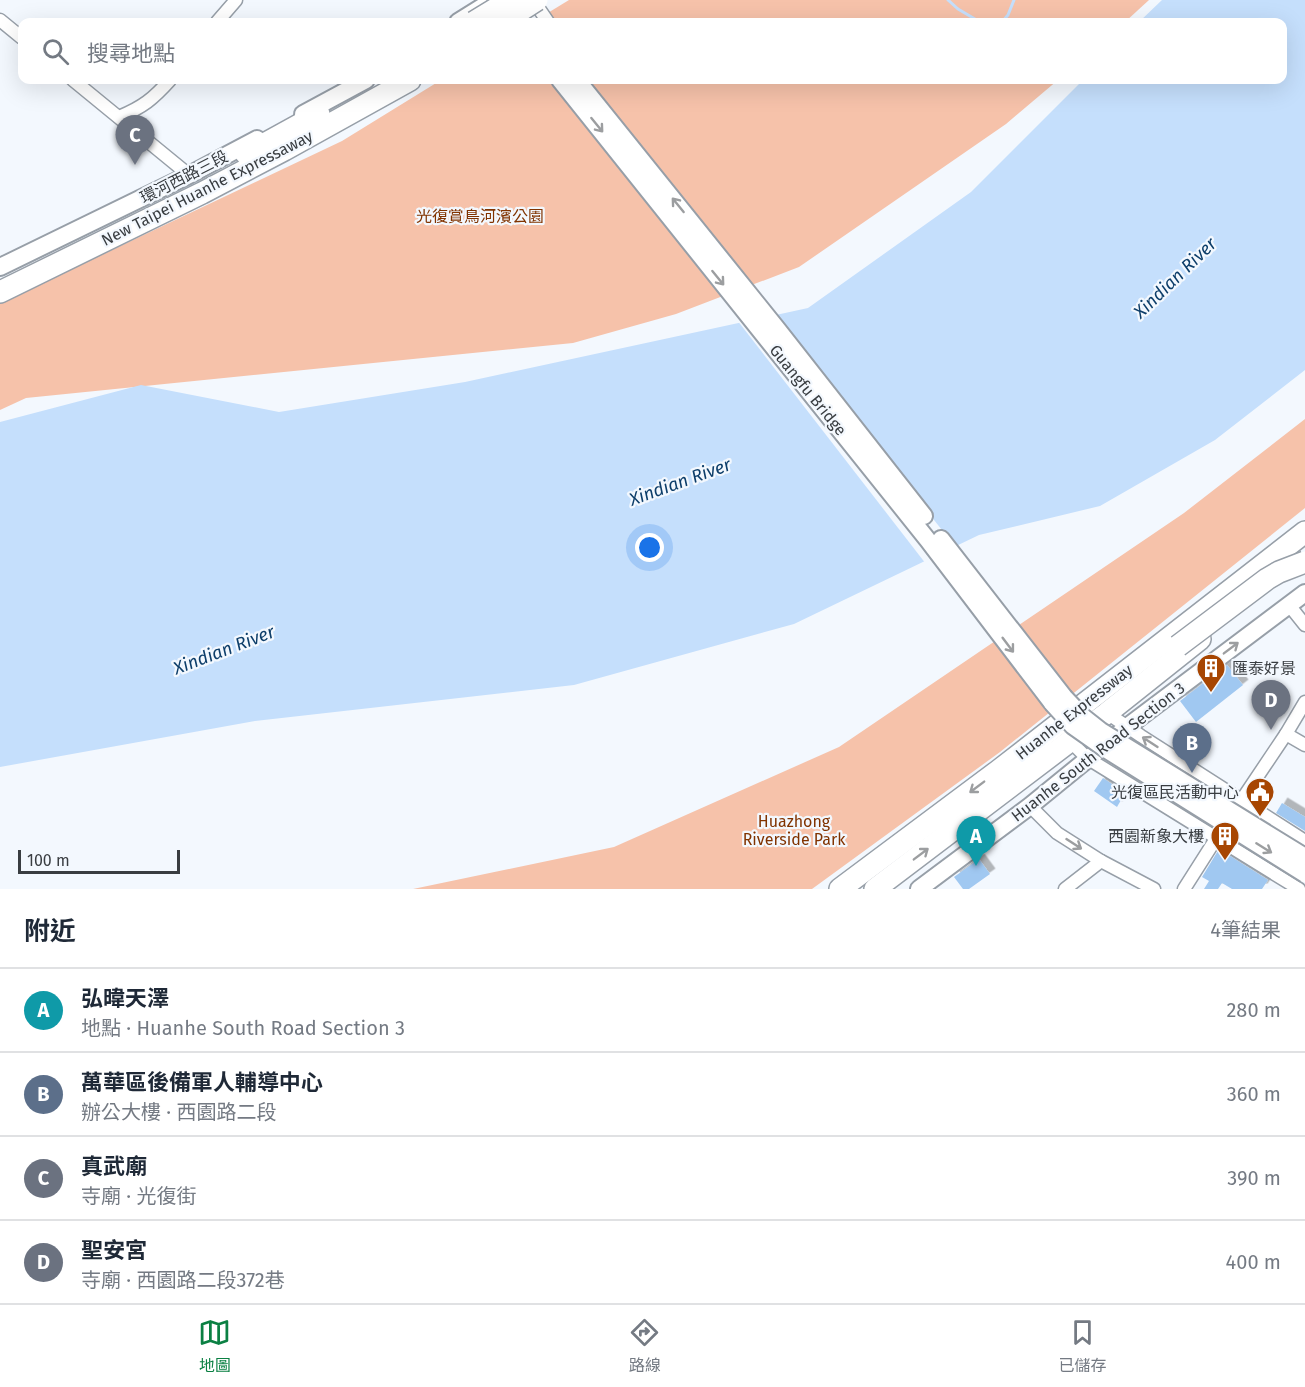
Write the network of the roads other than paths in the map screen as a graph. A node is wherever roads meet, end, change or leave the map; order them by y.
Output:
1 (236, 0) edge
2 (512, 0) edge
3 (485, 6) edge
4 (529, 10) edge
5 (220, 18) edge
6 (465, 18) edge
7 (507, 18) edge
8 (512, 18) edge
9 (0, 20) edge
10 (18, 35) edge
11 (79, 84) edge
12 (166, 84) edge
13 (359, 84) edge
14 (375, 84) edge
15 (393, 84) edge
16 (403, 84) edge
17 (563, 84) edge
18 (580, 84) edge
19 (119, 117) junction
20 (189, 175) junction
21 (0, 267) edge
22 (0, 276) edge
23 (0, 284) edge
24 (0, 292) edge
25 (1305, 532) edge
26 (1305, 554) edge
27 (1305, 562) edge
28 (1305, 593) edge
29 (1289, 605) junction
30 (1305, 625) edge
31 (1058, 700) junction
32 (1305, 702) edge
33 (1107, 713) junction
34 (1127, 727) junction
35 (1075, 728) junction
36 (1286, 734) junction
37 (1305, 745) edge
38 (1087, 758) junction
39 (998, 771) junction
40 (1241, 800) junction
41 (1030, 806) junction
42 (1216, 838) junction
43 (1305, 841) edge
44 (1305, 857) edge
45 (1101, 861) junction
46 (1305, 874) edge
47 (840, 889) edge
48 (875, 889) edge
49 (919, 889) edge
50 (1065, 889) edge
51 (1154, 889) edge
52 (1184, 889) edge
53 (1299, 889) edge

1 - 5 street
2 - 3 highway, bridge
2 - 4 main road
3 - 4 main road, bridge
3 - 6 main road
4 - 7 main road
4 - 8 highway, bridge
9 - 10 street
11 - 19 street
12 - 19 street
13 - 20 main road, 環河西路三段
14 - 22 highway, New Taipei Huanhe Expressaway
15 - 23 main road, 環河西路三段
16 - 24 highway, New Taipei Huanhe Expressaway
17 -> 31 main road, Guangfu Bridge
31 -> 18 main road, Guangfu Bridge
19 - 20 street
20 - 21 main road, 環河西路三段
25 - 39 highway, Huanhe Expressway
26 - 33 highway, Huanhe Expressway
27 - 39 highway, bridge
28 - 29 main road, Huanhe South Road Section 3
29 - 30 street
34 -> 29 main road, Huanhe South Road Section 3
31 - 35 main road, bridge
32 - 36 street
33 - 34 street
33 - 35 highway, Huanhe Expressway
34 - 38 main road, Huanhe South Road Section 3
40 -> 34 street
35 - 38 street
35 - 44 main road, bridge
35 -> 46 main road, bridge
48 -> 35 highway, Huanhe Expressway
36 - 37 street
36 - 40 street
38 - 41 main road, Huanhe South Road Section 3
38 - 42 street
39 -> 47 highway, Huanhe Expressway
40 - 42 street
40 - 43 street
41 -> 45 street
41 - 49 main road, Huanhe South Road Section 3
42 - 52 street
42 - 53 street
45 - 50 street
45 - 51 street

